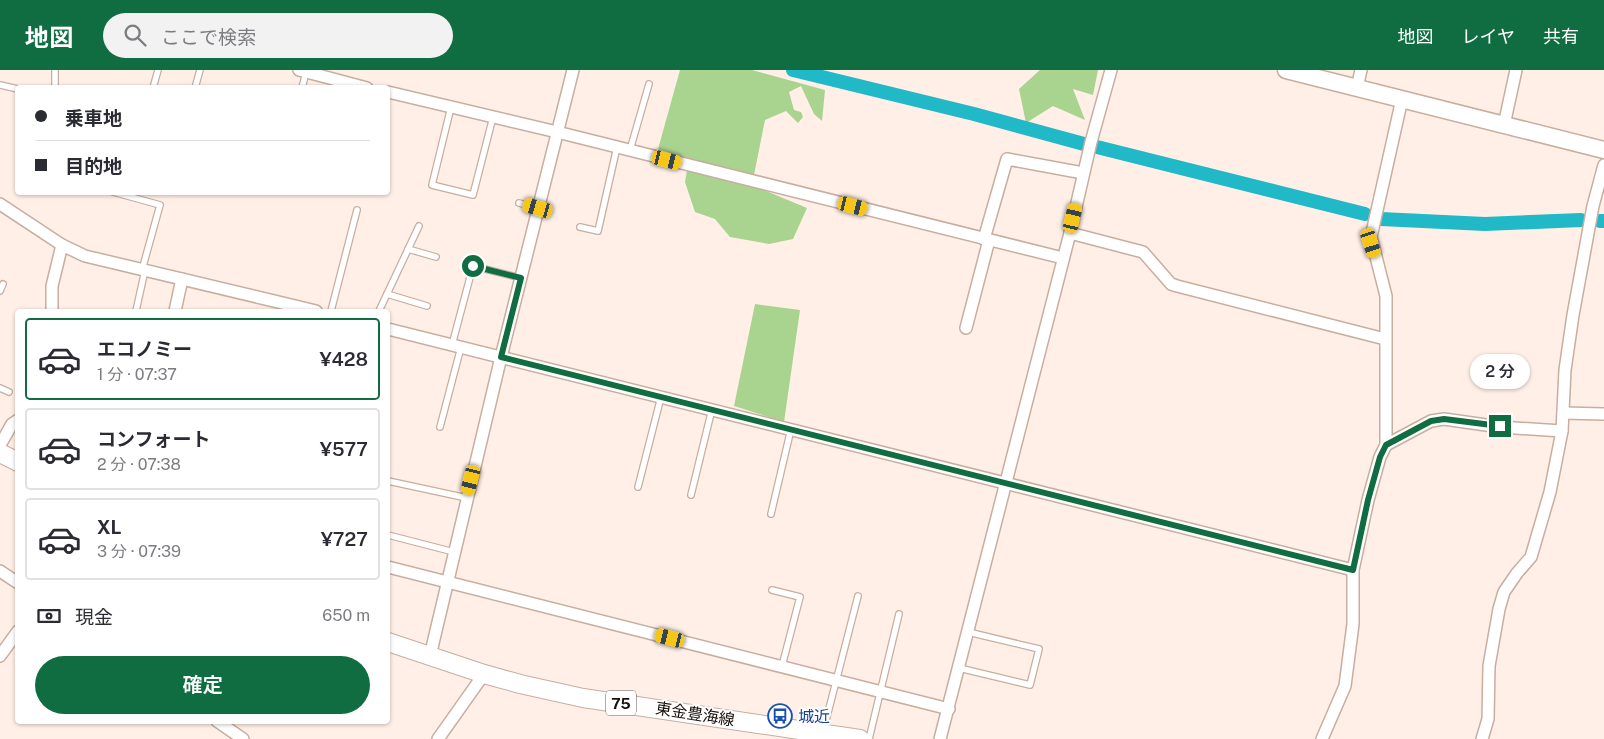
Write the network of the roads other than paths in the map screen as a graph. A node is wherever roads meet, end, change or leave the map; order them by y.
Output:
1 (55, 70) edge
2 (158, 70) edge
3 (200, 70) edge
4 (573, 70) edge
5 (1111, 70) edge
6 (1361, 70) edge
7 (1516, 70) edge
8 (303, 71) edge
9 (1293, 71) edge
10 (649, 84) dead end
11 (0, 85) edge
12 (55, 85) edge
13 (155, 85) edge
14 (196, 85) edge
15 (302, 85) edge
16 (356, 85) edge
17 (15, 88) edge
18 (1356, 88) junction
19 (390, 92) edge
20 (1402, 99) junction
21 (451, 107) junction
22 (493, 117) junction
23 (1504, 125) junction
24 (557, 132) junction
25 (617, 147) junction
26 (630, 150) junction
27 (1604, 150) edge
28 (1604, 165) edge
29 (1083, 173) junction
30 (124, 195) edge
31 (519, 202) dead end
32 (0, 204) edge
33 (1599, 207) edge
34 (538, 208) junction
35 (357, 210) dead end
36 (419, 226) dead end
37 (580, 227) dead end
38 (1070, 233) junction
39 (986, 239) junction
40 (62, 245) junction
41 (408, 248) junction
42 (436, 257) dead end
43 (1063, 258) junction
44 (144, 270) junction
45 (521, 278) junction
46 (182, 279) junction
47 (3, 284) dead end
48 (0, 291) edge
49 (387, 294) junction
50 (427, 306) dead end
51 (52, 309) edge
52 (136, 309) edge
53 (175, 309) edge
54 (308, 309) edge
55 (332, 309) edge
56 (380, 309) edge
57 (966, 328) dead end
58 (390, 330) edge
59 (1386, 339) junction
60 (456, 346) junction
61 (501, 357) junction
62 (0, 388) edge
63 (9, 392) dead end
64 (661, 397) junction
65 (712, 409) junction
66 (1563, 413) junction
67 (1604, 414) edge
68 (15, 422) edge
69 (440, 427) dead end
70 (791, 429) junction
71 (1562, 431) junction
72 (0, 445) edge
73 (1386, 445) junction
74 (0, 453) edge
75 (15, 460) edge
76 (390, 481) edge
77 (1006, 482) junction
78 (638, 487) dead end
79 (691, 495) dead end
80 (467, 498) junction
81 (771, 514) dead end
82 (390, 536) edge
83 (454, 552) junction
84 (390, 567) edge
85 (1353, 570) junction
86 (0, 571) edge
87 (15, 581) edge
88 (447, 582) junction
89 (772, 590) dead end
90 (858, 596) dead end
91 (899, 614) dead end
92 (968, 632) junction
93 (15, 635) edge
94 (390, 643) edge
95 (0, 656) edge
96 (430, 656) junction
97 (782, 666) junction
98 (960, 668) junction
99 (484, 674) junction
100 (837, 680) junction
101 (880, 691) junction
102 (949, 708) junction
103 (221, 724) edge
104 (817, 735) edge
105 (243, 739) edge
106 (438, 739) edge
107 (860, 739) edge
108 (869, 739) edge
109 (940, 739) edge
110 (1322, 739) edge
111 (1482, 739) edge

1 - 12 lane
2 - 13 lane
3 - 14 lane
4 - 24 street
5 - 29 street
6 - 18 street
7 - 23 street
8 - 15 lane
8 - 16 street
9 - 18 street
10 - 26 lane
11 - 17 lane
18 - 20 street
19 - 21 street
20 - 23 street
20 - 59 street
21 - 22 street
21 - 22 lane
22 - 24 street
23 - 27 street
24 - 25 street
24 - 34 street
25 - 26 street
25 - 37 lane
26 - 39 street
28 - 33 street
29 - 38 street
29 - 39 street
30 - 44 lane
31 - 34 lane
32 - 40 street
33 - 66 street
34 - 45 street
35 - 55 lane
36 - 41 lane
38 - 43 street
38 - 59 street
39 - 43 street
39 - 57 street
40 - 44 street
40 - 51 street
41 - 42 lane
41 - 49 lane
43 - 77 street
44 - 46 street
44 - 52 lane
45 - 60 lane
45 - 61 street
46 - 53 street
46 - 54 street
47 - 48 lane
49 - 50 lane
49 - 56 lane
58 - 60 street
59 - 73 street
60 - 61 street
60 - 69 lane
61 - 64 street
61 - 80 street
62 - 63 lane
64 - 65 street
64 - 78 lane
65 - 70 street
65 - 79 lane
66 - 67 street
66 - 71 street
68 - 72 street
70 - 77 street
70 - 81 lane
71 - 73 street
71 - 111 street
73 - 85 street
74 - 75 main road
76 - 80 lane
77 - 85 street
77 - 92 street
80 - 83 street
82 - 83 lane
83 - 88 street
84 - 88 street
85 - 110 street
86 - 87 street
88 - 96 street
88 - 97 street
89 - 97 lane
90 - 100 lane
91 - 101 lane
92 - 98 street
92 - 98 lane
93 - 95 street
94 - 96 main road, 東金豊海線 / 75
96 - 99 main road, 東金豊海線 / 75
97 - 100 street
98 - 102 street
99 - 104 main road, 東金豊海線 / 75
99 - 106 street
100 - 101 street
100 - 104 lane
101 - 102 street
101 - 108 lane
102 - 109 street
103 - 105 street
104 - 107 main road, 東金豊海線 / 75

